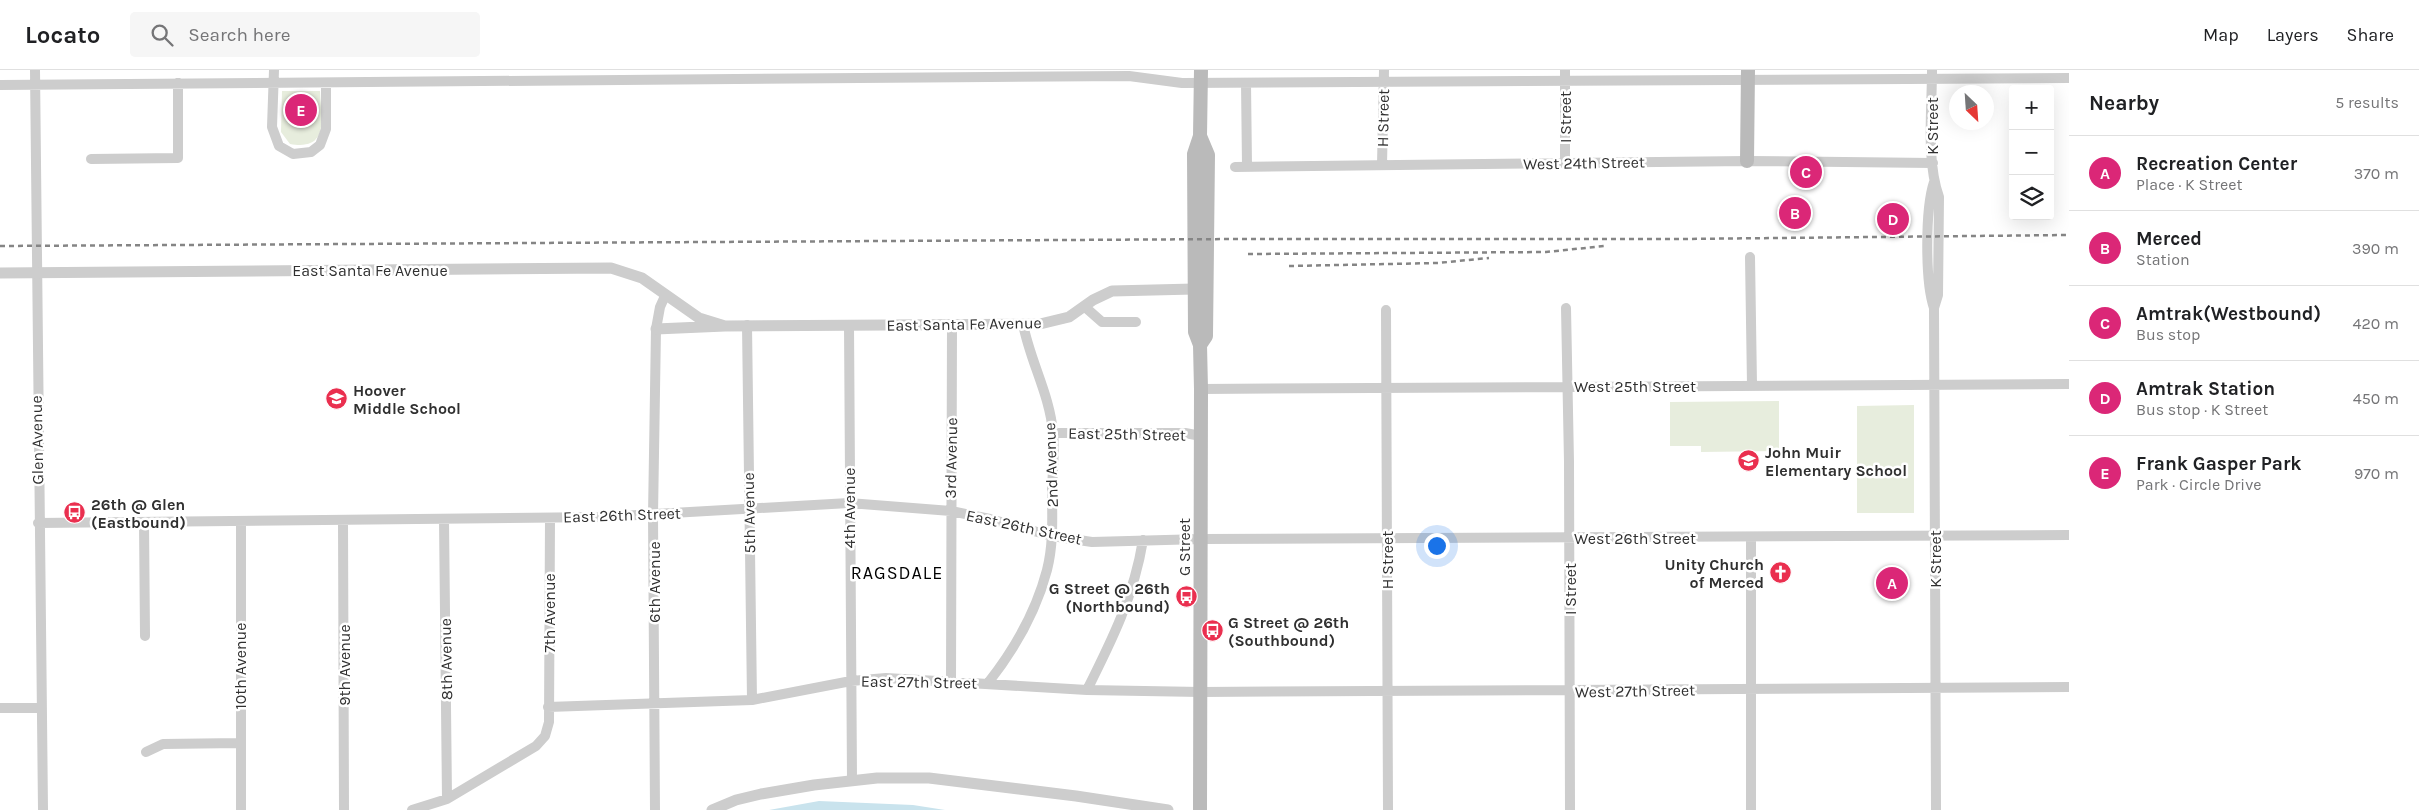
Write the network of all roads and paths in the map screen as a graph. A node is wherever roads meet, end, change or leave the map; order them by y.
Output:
1 (35, 70) edge
2 (274, 70) edge
3 (482, 70) edge
4 (1384, 70) edge
5 (1565, 70) edge
6 (989, 73) edge
7 (1932, 74) edge
8 (1748, 75) edge
9 (1201, 77) edge
10 (2069, 78) edge
11 (482, 81) junction
12 (1564, 81) junction
13 (1384, 82) junction
14 (178, 83) junction
15 (274, 83) junction
16 (326, 83) junction
17 (1246, 83) junction
18 (0, 84) edge
19 (35, 84) junction
20 (1200, 136) junction
21 (91, 158) dead end
22 (1747, 161) junction
23 (1565, 163) junction
24 (1932, 163) junction
25 (1382, 165) junction
26 (1235, 166) dead end
27 (1247, 166) junction
28 (1750, 257) dead end
29 (0, 273) edge
30 (36, 274) junction
31 (1194, 289) junction
32 (664, 296) junction
33 (1084, 307) junction
34 (1566, 308) dead end
35 (1386, 310) dead end
36 (1136, 322) dead end
37 (952, 324) junction
38 (1023, 324) junction
39 (849, 325) junction
40 (725, 326) junction
41 (747, 326) junction
42 (656, 329) junction
43 (1200, 345) junction
44 (1935, 384) junction
45 (2069, 384) edge
46 (1752, 385) junction
47 (1568, 386) junction
48 (1386, 388) junction
49 (1201, 389) junction
50 (1053, 433) junction
51 (1201, 436) junction
52 (849, 503) junction
53 (749, 509) junction
54 (951, 511) junction
55 (653, 516) junction
56 (550, 518) junction
57 (342, 520) junction
58 (444, 520) junction
59 (241, 521) junction
60 (144, 522) junction
61 (38, 523) junction
62 (1052, 536) junction
63 (1935, 536) junction
64 (2069, 536) edge
65 (1570, 538) junction
66 (1751, 538) junction
67 (1202, 539) junction
68 (1143, 540) junction
69 (1387, 540) junction
70 (145, 636) dead end
71 (851, 681) junction
72 (951, 682) junction
73 (988, 683) junction
74 (1751, 688) junction
75 (1935, 688) junction
76 (2069, 688) edge
77 (1087, 690) junction
78 (1201, 692) junction
79 (1387, 692) junction
80 (1570, 692) junction
81 (752, 700) junction
82 (654, 705) junction
83 (548, 707) junction
84 (0, 708) edge
85 (41, 708) junction
86 (240, 743) junction
87 (146, 752) dead end
88 (852, 780) junction
89 (447, 799) junction
90 (42, 810) edge
91 (241, 810) edge
92 (344, 810) edge
93 (412, 810) edge
94 (655, 810) edge
95 (712, 810) edge
96 (1168, 810) edge
97 (1200, 810) edge
98 (1388, 810) edge
99 (1570, 810) edge
100 (1751, 810) edge
101 (1936, 810) edge

1 - 19 street, Glen Avenue
2 - 15 street
3 - 11 street
4 - 13 street, H Street
5 - 12 street, I Street
6 - 9 street
6 - 11 street
7 - 8 street
7 - 10 street
7 - 24 street, K Street
8 - 12 street
8 - 22 main road
9 - 17 street
9 - 20 main road, G Street
11 - 16 street
12 - 13 street
12 - 23 street, I Street
13 - 17 street
13 - 25 street, H Street
14 - 15 street
14 - 19 street
14 - 21 street
15 - 16 street
15 - 16 street
17 - 27 street
18 - 19 street
19 - 30 street, Glen Avenue
20 - 31 main road, G Street
20 - 43 main road, G Street
22 - 23 street, West 24th Street
22 - 24 street, West 24th Street
23 - 25 street, West 24th Street
24 - 44 street, K Street
25 - 27 street, West 24th Street
26 - 27 street, West 24th Street
28 - 46 street
29 - 30 street, East Santa Fe Avenue
30 - 32 street, East Santa Fe Avenue
30 - 61 street, Glen Avenue
31 - 33 street, East Santa Fe Avenue
31 - 43 main road, G Street
32 - 40 street, East Santa Fe Avenue
32 - 42 street, 6th Avenue
33 - 36 street
33 - 38 street, East Santa Fe Avenue
34 - 47 street, I Street
35 - 48 street, H Street
37 - 38 street, East Santa Fe Avenue
37 - 39 street, East Santa Fe Avenue
37 - 54 street, 3rd Avenue
38 - 50 street, 2nd Avenue
39 - 41 street, East Santa Fe Avenue
39 - 52 street, 4th Avenue
40 - 41 street, East Santa Fe Avenue
40 - 42 street, East Santa Fe Avenue
41 - 53 street, 5th Avenue
42 - 55 street, 6th Avenue
43 - 49 main road, G Street
44 - 45 street, West 25th Street
44 - 46 street, West 25th Street
44 - 63 street, K Street
46 - 47 street, West 25th Street
47 - 48 street, West 25th Street
47 - 65 street, I Street
48 - 49 street, West 25th Street
48 - 69 street, H Street
49 - 51 main road, G Street
50 - 51 street, East 25th Street
50 - 62 street, 2nd Avenue
51 - 67 main road, G Street
52 - 53 street, East 26th Street
52 - 54 street, East 26th Street
52 - 71 street, 4th Avenue
53 - 55 street, East 26th Street
53 - 81 street, 5th Avenue
54 - 62 street, East 26th Street
54 - 72 street, 3rd Avenue
55 - 56 street, East 26th Street
55 - 82 street, 6th Avenue
56 - 58 street, East 26th Street
56 - 83 street, 7th Avenue
57 - 58 street, East 26th Street
57 - 59 street, East 26th Street
57 - 92 street, 9th Avenue
58 - 89 street, 8th Avenue
59 - 60 street, East 26th Street
59 - 86 street, 10th Avenue
60 - 61 street, East 26th Street
60 - 70 street
61 - 85 street, Glen Avenue
62 - 68 street, East 26th Street
62 - 73 street, 2nd Avenue
63 - 64 street, West 26th Street
63 - 66 street, West 26th Street
63 - 75 street, K Street
65 - 66 street, West 26th Street
65 - 69 street, West 26th Street
65 - 80 street, I Street
66 - 74 street
67 - 68 street, East 26th Street
67 - 69 street, West 26th Street
67 - 78 main road, G Street
68 - 77 street
69 - 79 street, H Street
71 - 72 street, East 27th Street
71 - 81 street, East 27th Street
71 - 88 street, 4th Avenue
72 - 73 street, East 27th Street
73 - 77 street, East 27th Street
74 - 75 street, West 27th Street
74 - 80 street, West 27th Street
74 - 100 street
75 - 76 street, West 27th Street
75 - 101 street, K Street
77 - 78 street, East 27th Street
78 - 79 street, West 27th Street
78 - 97 main road, G Street
79 - 80 street, West 27th Street
79 - 98 street, H Street
80 - 99 street, I Street
81 - 82 street, East 27th Street
82 - 83 street, East 27th Street
82 - 94 street, 6th Avenue
83 - 89 street, 7th Avenue
84 - 85 street
85 - 90 street, Glen Avenue
86 - 87 street
86 - 91 street, 10th Avenue
88 - 95 street
88 - 96 street
89 - 93 street, 7th Avenue

